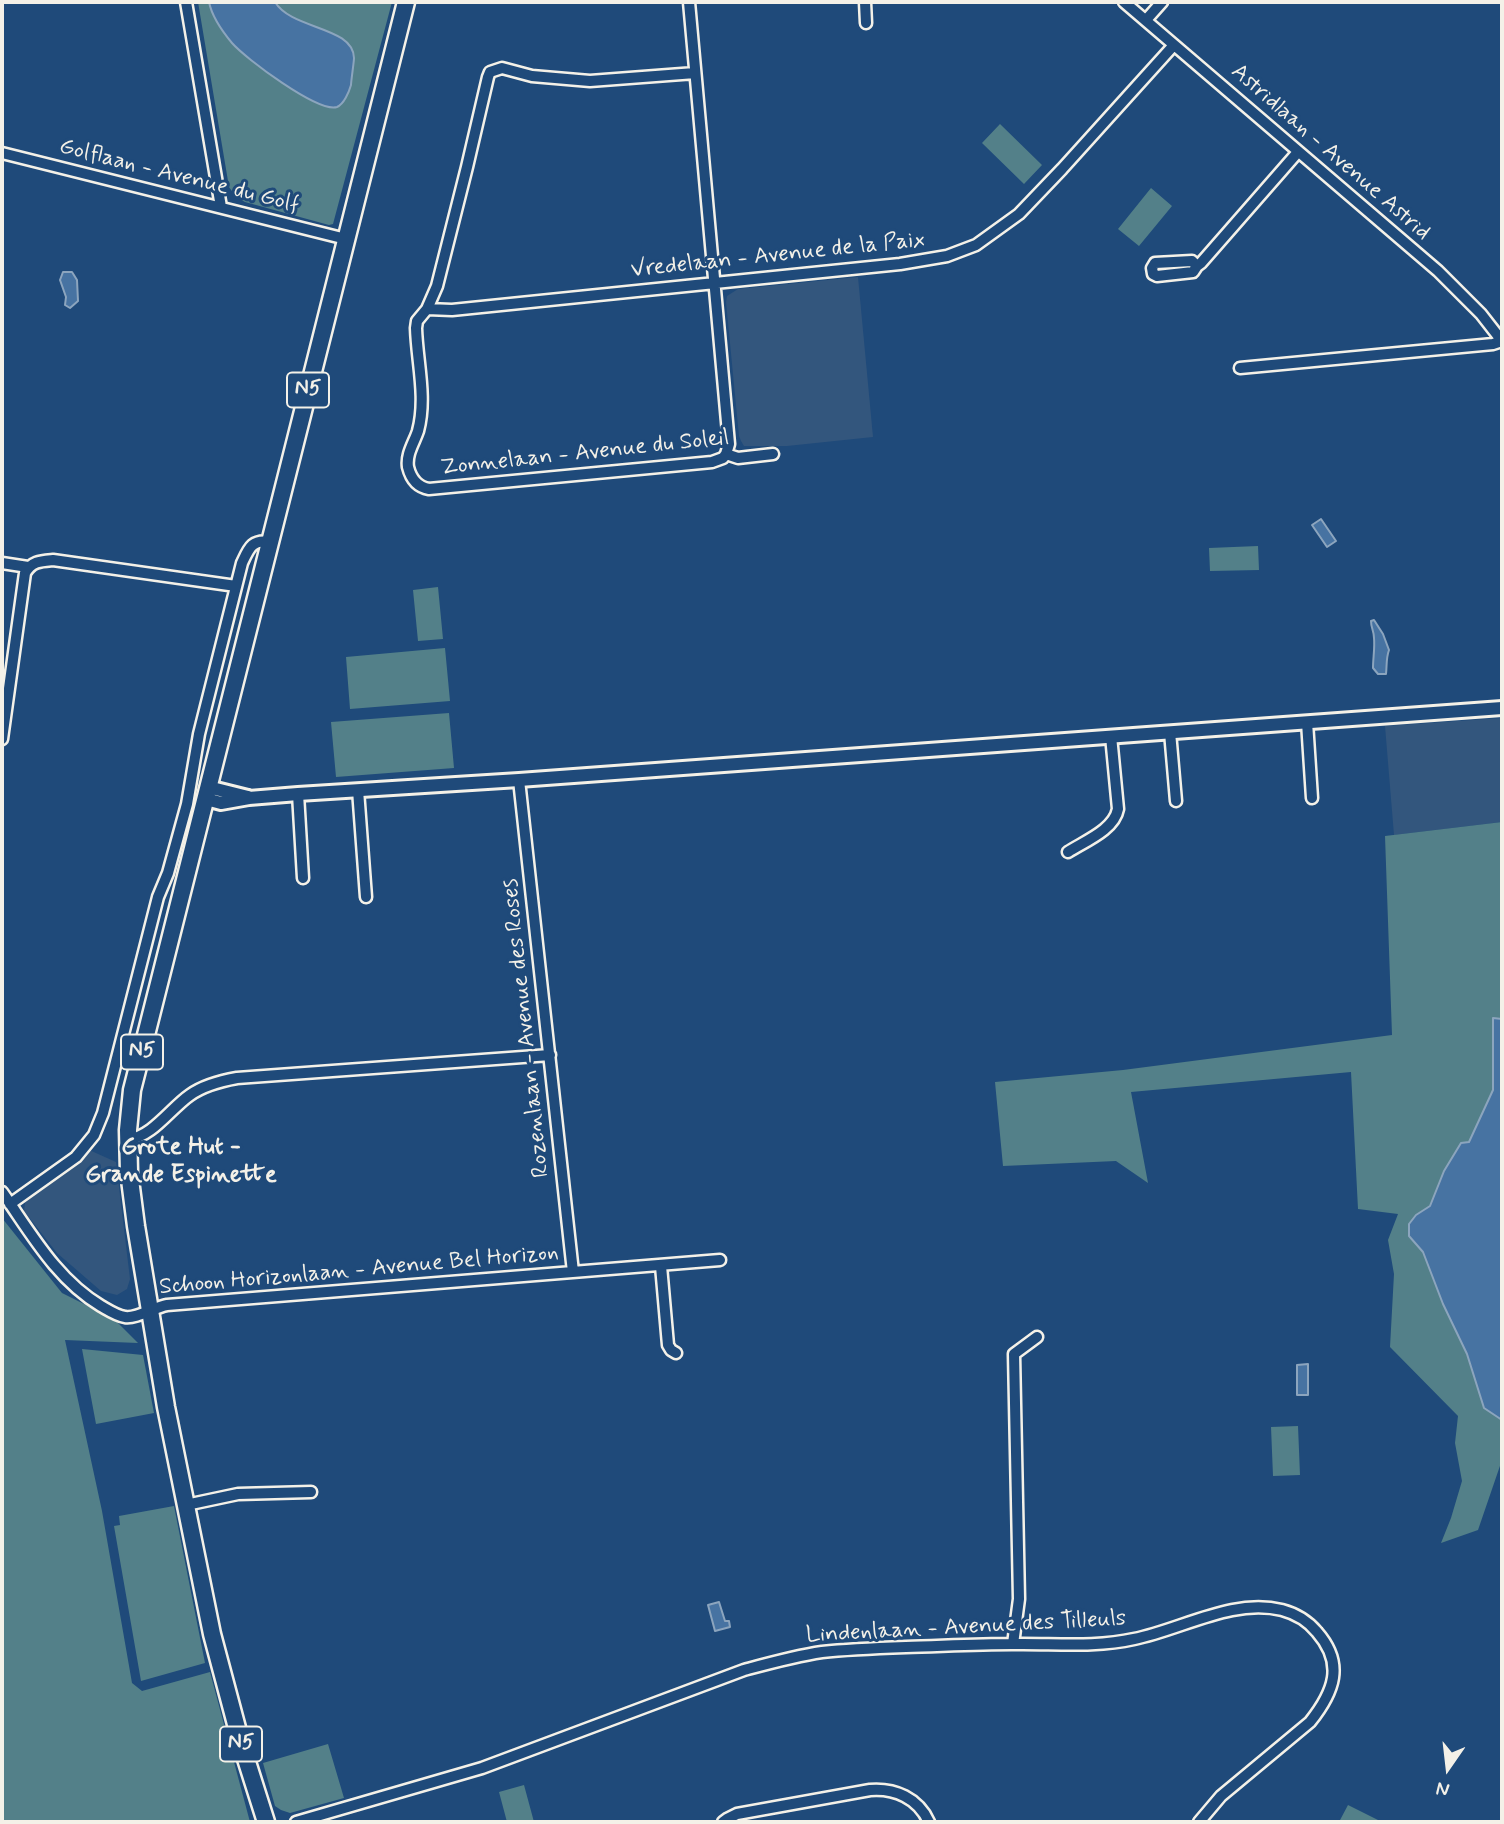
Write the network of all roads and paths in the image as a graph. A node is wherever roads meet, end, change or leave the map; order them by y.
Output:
1 (186, 2) edge
2 (406, 2) edge
3 (689, 2) edge
4 (865, 2) edge
5 (1124, 2) edge
6 (1162, 2) edge
7 (1146, 20) junction
8 (866, 23) dead end
9 (1174, 45) junction
10 (695, 73) junction
11 (1298, 152) junction
12 (2, 153) edge
13 (221, 207) junction
14 (346, 239) junction
15 (1197, 266) dead end
16 (715, 283) junction
17 (427, 309) junction
18 (1502, 341) edge
19 (1240, 369) dead end
20 (726, 454) junction
21 (774, 454) dead end
22 (270, 542) junction
23 (2, 563) edge
24 (28, 568) junction
25 (236, 586) junction
26 (1502, 708) edge
27 (1307, 722) junction
28 (1170, 732) junction
29 (1111, 736) junction
30 (2, 739) edge
31 (519, 780) junction
32 (358, 789) junction
33 (207, 793) junction
34 (298, 794) junction
35 (1312, 798) dead end
36 (1176, 801) dead end
37 (1068, 852) dead end
38 (303, 878) dead end
39 (366, 897) dead end
40 (550, 1055) junction
41 (128, 1139) junction
42 (2, 1192) edge
43 (10, 1204) junction
44 (720, 1260) dead end
45 (661, 1266) junction
46 (573, 1272) junction
47 (150, 1310) junction
48 (1037, 1337) dead end
49 (676, 1353) dead end
50 (311, 1492) dead end
51 (186, 1505) junction
52 (1013, 1644) junction
53 (266, 1822) edge
54 (296, 1822) edge
55 (723, 1822) edge
56 (929, 1822) edge
57 (1199, 1822) edge

1 - 13 street
2 - 14 main road, N5
3 - 10 street
4 - 8 street
5 - 7 street, Astridlaan - Avenue Astrid
6 - 7 street
7 - 9 street, Astridlaan - Avenue Astrid
9 - 11 street, Astridlaan - Avenue Astrid
9 - 16 street, Vredelaan - Avenue de la Paix
10 - 16 street
10 - 17 street
11 - 15 street
11 - 18 street, Astridlaan - Avenue Astrid
12 - 13 street, Golflaan - Avenue du Golf
13 - 14 street, Golflaan - Avenue du Golf
14 - 22 main road, N5
16 - 17 street, Vredelaan - Avenue de la Paix
16 - 20 street
17 - 20 street, Zonnelaan - Avenue du Soleil
18 - 19 street
20 - 21 street, Zonnelaan - Avenue du Soleil
22 - 25 street
22 - 33 main road, N5
23 - 24 street
24 - 25 street
24 - 30 street
25 - 43 street
26 - 27 street
27 - 28 street
27 - 35 street
28 - 29 street
28 - 36 street
29 - 31 street
29 - 37 street
31 - 32 street
31 - 40 street, Rozenlaan - Avenue des Roses
32 - 34 street
32 - 39 street
33 - 34 street
33 - 41 main road, N5
34 - 38 street
40 - 41 street
40 - 46 street, Rozenlaan - Avenue des Roses
41 - 47 main road, N5
42 - 43 street, Schoon Horizonlaan - Avenue Bel Horizon
43 - 47 street, Schoon Horizonlaan - Avenue Bel Horizon
44 - 45 street, Schoon Horizonlaan - Avenue Bel Horizon
45 - 46 street, Schoon Horizonlaan - Avenue Bel Horizon
45 - 49 street
46 - 47 street, Schoon Horizonlaan - Avenue Bel Horizon
47 - 51 main road, N5
48 - 52 street
50 - 51 street
51 - 53 main road, N5
52 - 54 street, Lindenlaan - Avenue des Tilleuls
52 - 57 street, Lindenlaan - Avenue des Tilleuls
55 - 56 street

